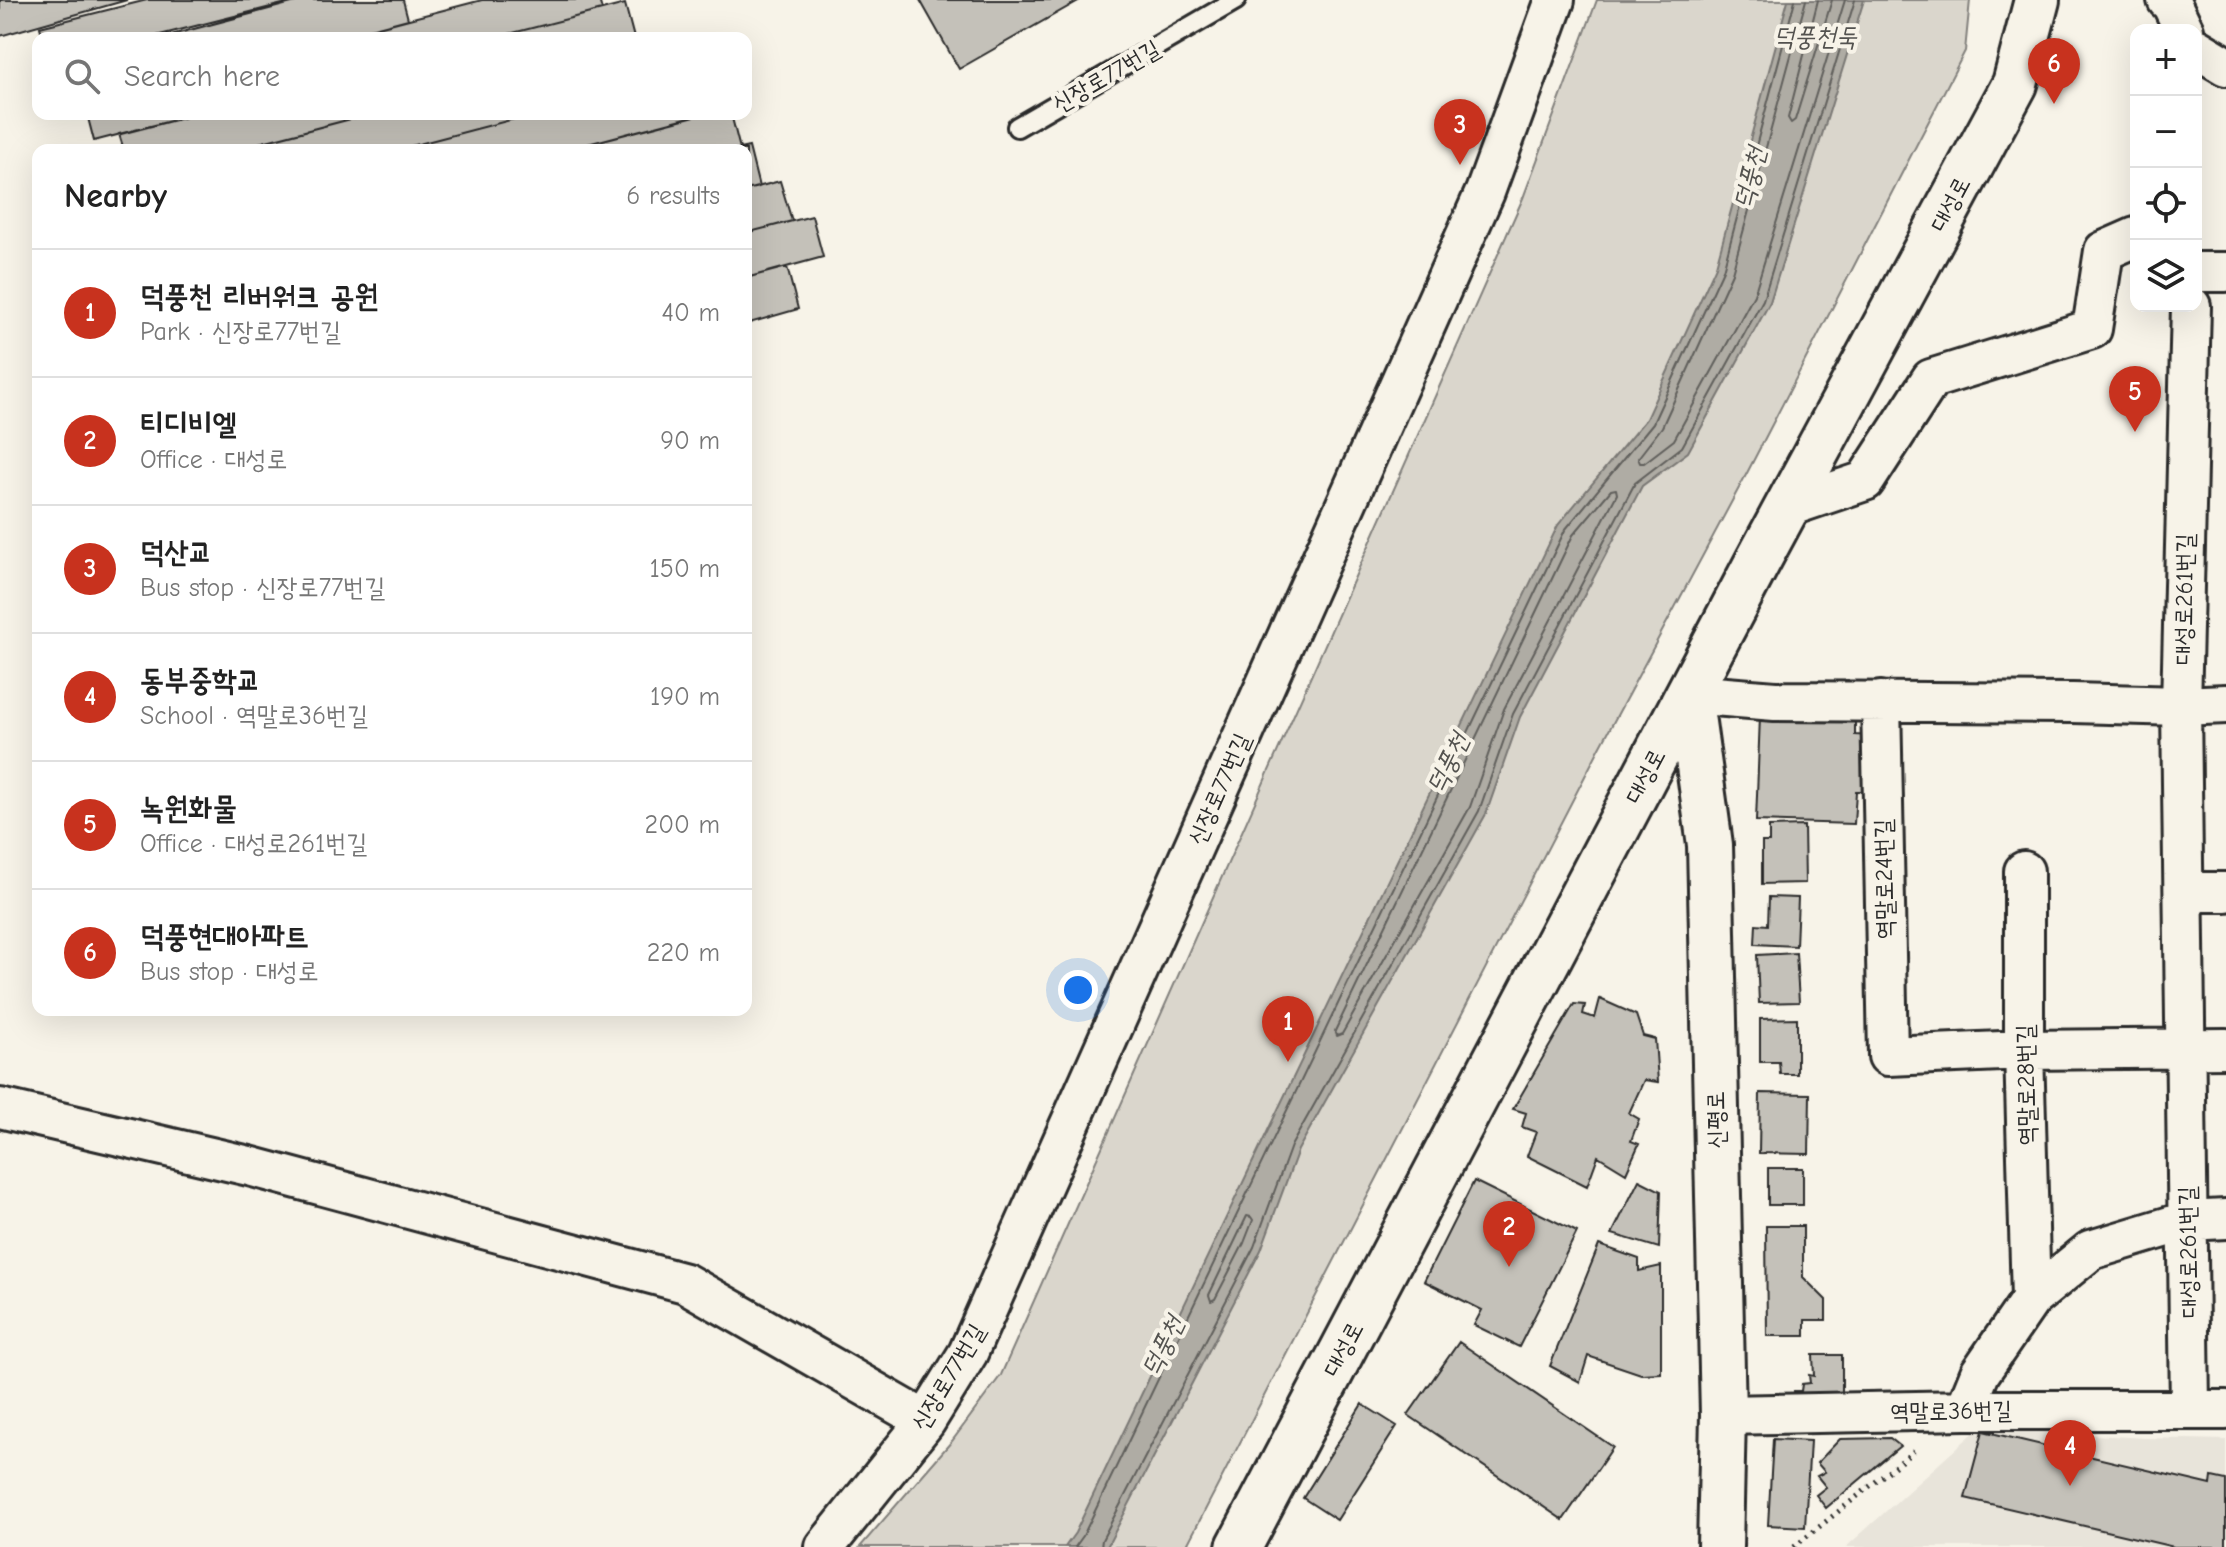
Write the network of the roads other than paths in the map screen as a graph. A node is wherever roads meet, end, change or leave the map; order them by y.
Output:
1 (1236, 0) edge
2 (1555, 0) edge
3 (2037, 0) edge
4 (2167, 0) edge
5 (2181, 24) edge
6 (2202, 52) edge
7 (2226, 66) edge
8 (1017, 127) dead end
9 (2130, 240) edge
10 (2202, 272) edge
11 (2226, 272) edge
12 (2191, 312) edge
13 (1788, 507) junction
14 (1689, 694) junction
15 (1881, 701) junction
16 (2226, 704) edge
17 (2181, 706) junction
18 (2024, 871) dead end
19 (2185, 892) junction
20 (2226, 892) edge
21 (2186, 1048) junction
22 (2226, 1048) edge
23 (2024, 1050) junction
24 (0, 1108) edge
25 (2226, 1219) edge
26 (2187, 1221) junction
27 (2031, 1299) junction
28 (2208, 1409) edge
29 (1965, 1410) junction
30 (1723, 1415) junction
31 (926, 1421) junction
32 (825, 1547) edge
33 (1239, 1547) edge
34 (1720, 1547) edge

1 - 8 lane, 신장로77번길
2 - 31 street, 신장로77번길
3 - 13 street, 대성로
4 - 5 street
6 - 7 street
9 - 13 street
10 - 11 street
12 - 17 street, 대성로261번길
13 - 14 street, 대성로
14 - 15 street
14 - 30 street, 신평로
14 - 33 street, 대성로
15 - 17 street
15 - 23 street, 역말로24번길
16 - 17 street
17 - 19 street, 대성로261번길
18 - 23 street, 역말로28번길
19 - 20 street
19 - 21 street, 대성로261번길
21 - 22 street
21 - 23 street
21 - 26 street, 대성로261번길
23 - 27 street, 역말로28번길
24 - 31 street
25 - 26 street
26 - 27 street
26 - 28 street, 대성로261번길
27 - 29 street
28 - 29 street, 역말로36번길
29 - 30 street, 역말로36번길
30 - 34 street, 신평로
31 - 32 street, 신장로77번길

